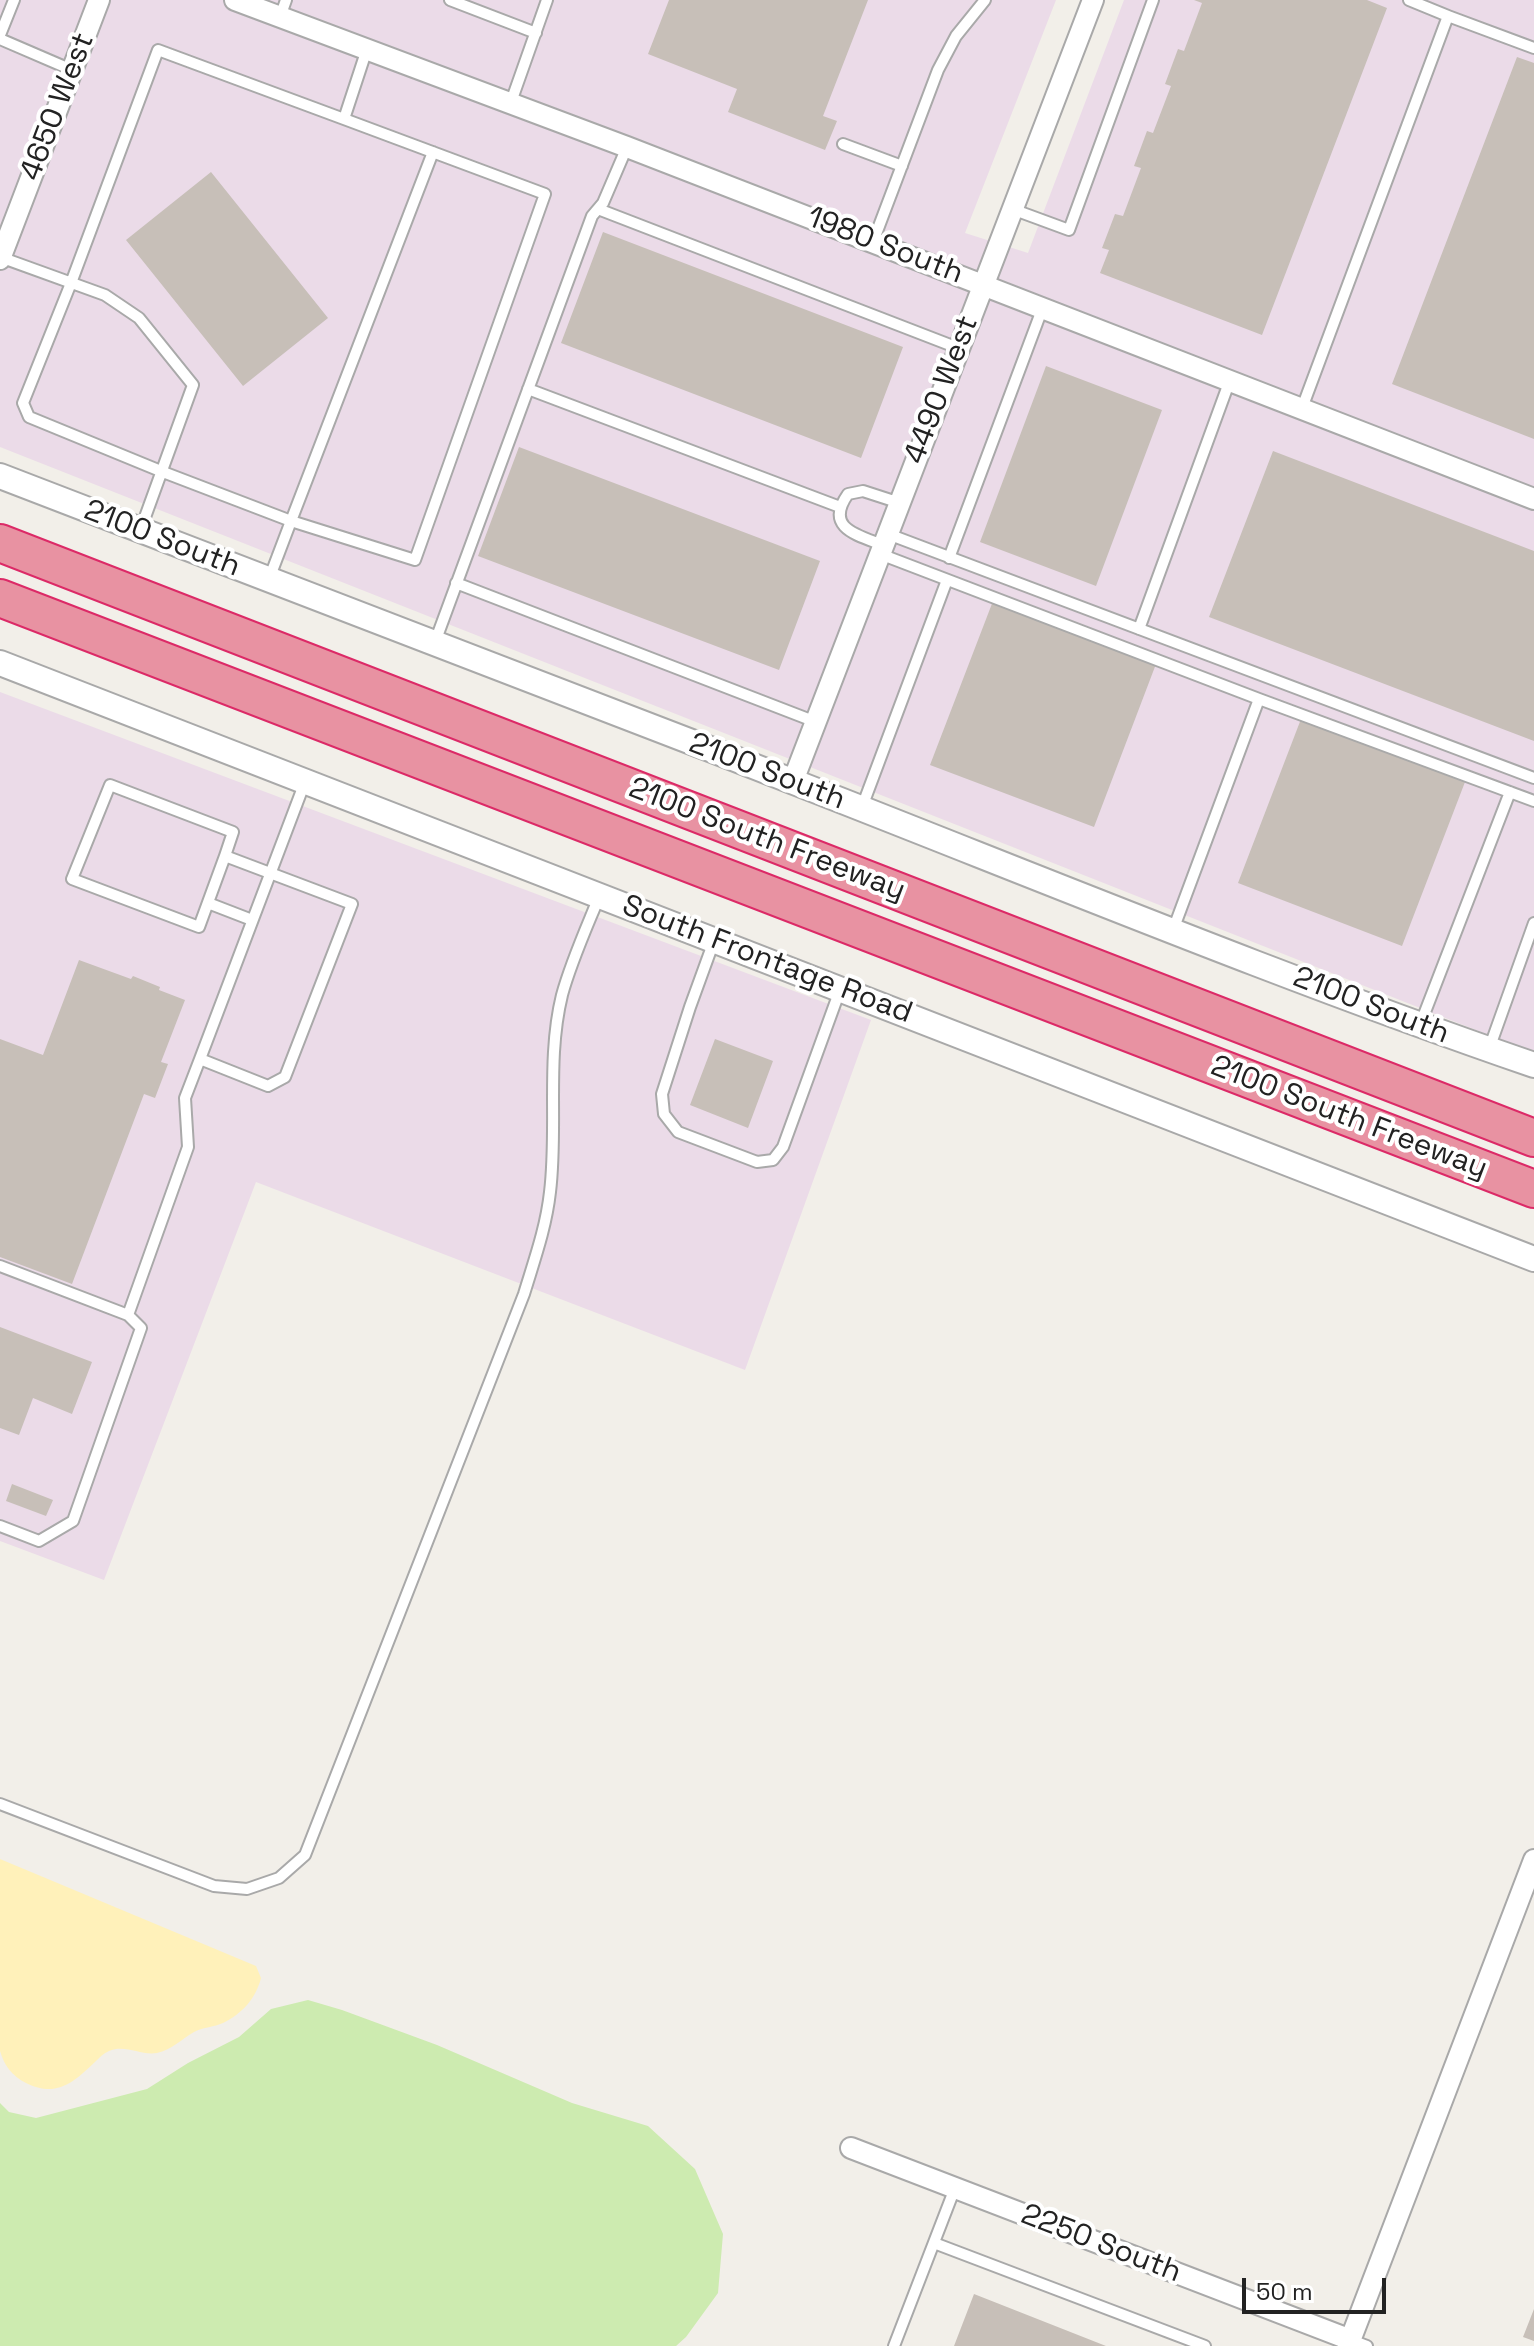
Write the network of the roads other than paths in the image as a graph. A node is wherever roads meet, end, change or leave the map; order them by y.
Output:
1 (14, 0) edge
2 (99, 0) edge
3 (235, 0) edge
4 (450, 0) edge
5 (547, 0) edge
6 (985, 0) edge
7 (1093, 0) edge
8 (1153, 0) edge
9 (1409, 0) edge
10 (283, 8) edge
11 (1448, 16) junction
12 (536, 33) junction
13 (0, 37) edge
14 (1534, 48) edge
15 (367, 49) junction
16 (72, 70) junction
17 (511, 102) junction
18 (344, 119) junction
19 (843, 144) dead end
20 (627, 147) junction
21 (433, 152) junction
22 (902, 166) junction
23 (598, 209) junction
24 (1012, 209) junction
25 (873, 242) junction
26 (0, 258) edge
27 (71, 283) junction
28 (983, 284) junction
29 (1043, 307) junction
30 (958, 348) junction
31 (1230, 380) junction
32 (528, 389) junction
33 (1302, 408) junction
34 (163, 472) junction
35 (0, 476) edge
36 (1534, 499) edge
37 (900, 503) junction
38 (840, 507) junction
39 (291, 521) junction
40 (140, 531) junction
41 (0, 543) edge
42 (883, 544) junction
43 (949, 558) junction
44 (269, 579) junction
45 (947, 580) junction
46 (456, 583) junction
47 (0, 598) edge
48 (1139, 629) junction
49 (434, 643) junction
50 (0, 663) edge
51 (1259, 699) junction
52 (816, 722) junction
53 (1534, 778) edge
54 (793, 781) junction
55 (305, 782) junction
56 (1510, 792) junction
57 (1534, 801) edge
58 (861, 808) junction
59 (225, 856) junction
60 (270, 873) junction
61 (600, 895) junction
62 (208, 903) junction
63 (252, 920) junction
64 (1534, 923) edge
65 (1173, 930) junction
66 (715, 940) junction
67 (840, 989) junction
68 (1420, 1025) junction
69 (1489, 1049) junction
70 (200, 1059) junction
71 (1534, 1065) edge
72 (1534, 1138) edge
73 (1534, 1189) edge
74 (1534, 1259) edge
75 (0, 1266) edge
76 (128, 1315) junction
77 (0, 1526) edge
78 (0, 1804) edge
79 (1534, 1860) edge
80 (851, 2148) dead end
81 (955, 2188) junction
82 (934, 2243) junction
83 (1355, 2344) edge
84 (894, 2346) edge
85 (1205, 2346) edge

1 - 13 lane
2 - 16 street, 4650 West
3 - 10 street, 1980 South
4 - 12 lane
5 - 12 lane
6 - 22 lane
7 - 24 street, 4490 West
8 - 24 lane
9 - 11 lane
10 - 15 street, 1980 South
11 - 14 lane
11 - 33 lane
12 - 17 lane
13 - 16 lane
15 - 17 street, 1980 South
15 - 18 lane
16 - 26 street, 4650 West
17 - 20 street, 1980 South
18 - 21 lane
18 - 27 lane
19 - 22 lane
20 - 23 lane
20 - 25 street, 1980 South
21 - 39 lane
21 - 39 lane
22 - 25 lane
23 - 30 lane
23 - 32 lane
24 - 28 street, 4490 West
25 - 28 street, 1980 South
26 - 27 lane
27 - 34 lane
27 - 34 lane
28 - 29 street, 1980 South
28 - 30 street, 4490 West
29 - 31 street, 1980 South
29 - 43 lane
30 - 37 street, 4490 West
31 - 33 street, 1980 South
31 - 48 lane
32 - 38 lane
32 - 46 lane
33 - 36 street, 1980 South
34 - 39 lane
34 - 40 lane
35 - 40 street, 2100 South
37 - 38 lane
37 - 42 street, 4490 West
38 - 42 lane
39 - 44 lane
40 - 44 street, 2100 South
41 - 72 highway, 2100 South Freeway
42 - 43 lane
42 - 45 lane
42 - 52 street, 4490 West
43 - 48 lane
44 - 49 street, 2100 South
45 - 51 lane
45 - 58 lane
46 - 49 lane
46 - 52 lane
47 - 73 highway, 2100 South Freeway
48 - 53 lane
49 - 54 street, 2100 South
50 - 55 street, South Frontage Road
51 - 56 lane
51 - 65 lane
52 - 54 street, 4490 West
54 - 58 street, 2100 South
55 - 60 lane
55 - 61 street, South Frontage Road
56 - 57 lane
56 - 68 lane
58 - 65 street, 2100 South
59 - 60 lane
59 - 62 lane
59 - 62 lane
60 - 63 lane
60 - 70 lane
61 - 66 street, South Frontage Road
61 - 78 lane
62 - 63 lane
63 - 70 lane
64 - 69 lane
65 - 68 street, 2100 South
66 - 67 street, South Frontage Road
66 - 67 lane
67 - 74 street, South Frontage Road
68 - 69 street, 2100 South
69 - 71 street, 2100 South
70 - 76 lane
75 - 76 lane
76 - 77 lane
79 - 83 street
80 - 81 street, 2250 South
81 - 82 lane
81 - 83 street, 2250 South
82 - 84 lane
82 - 85 lane

